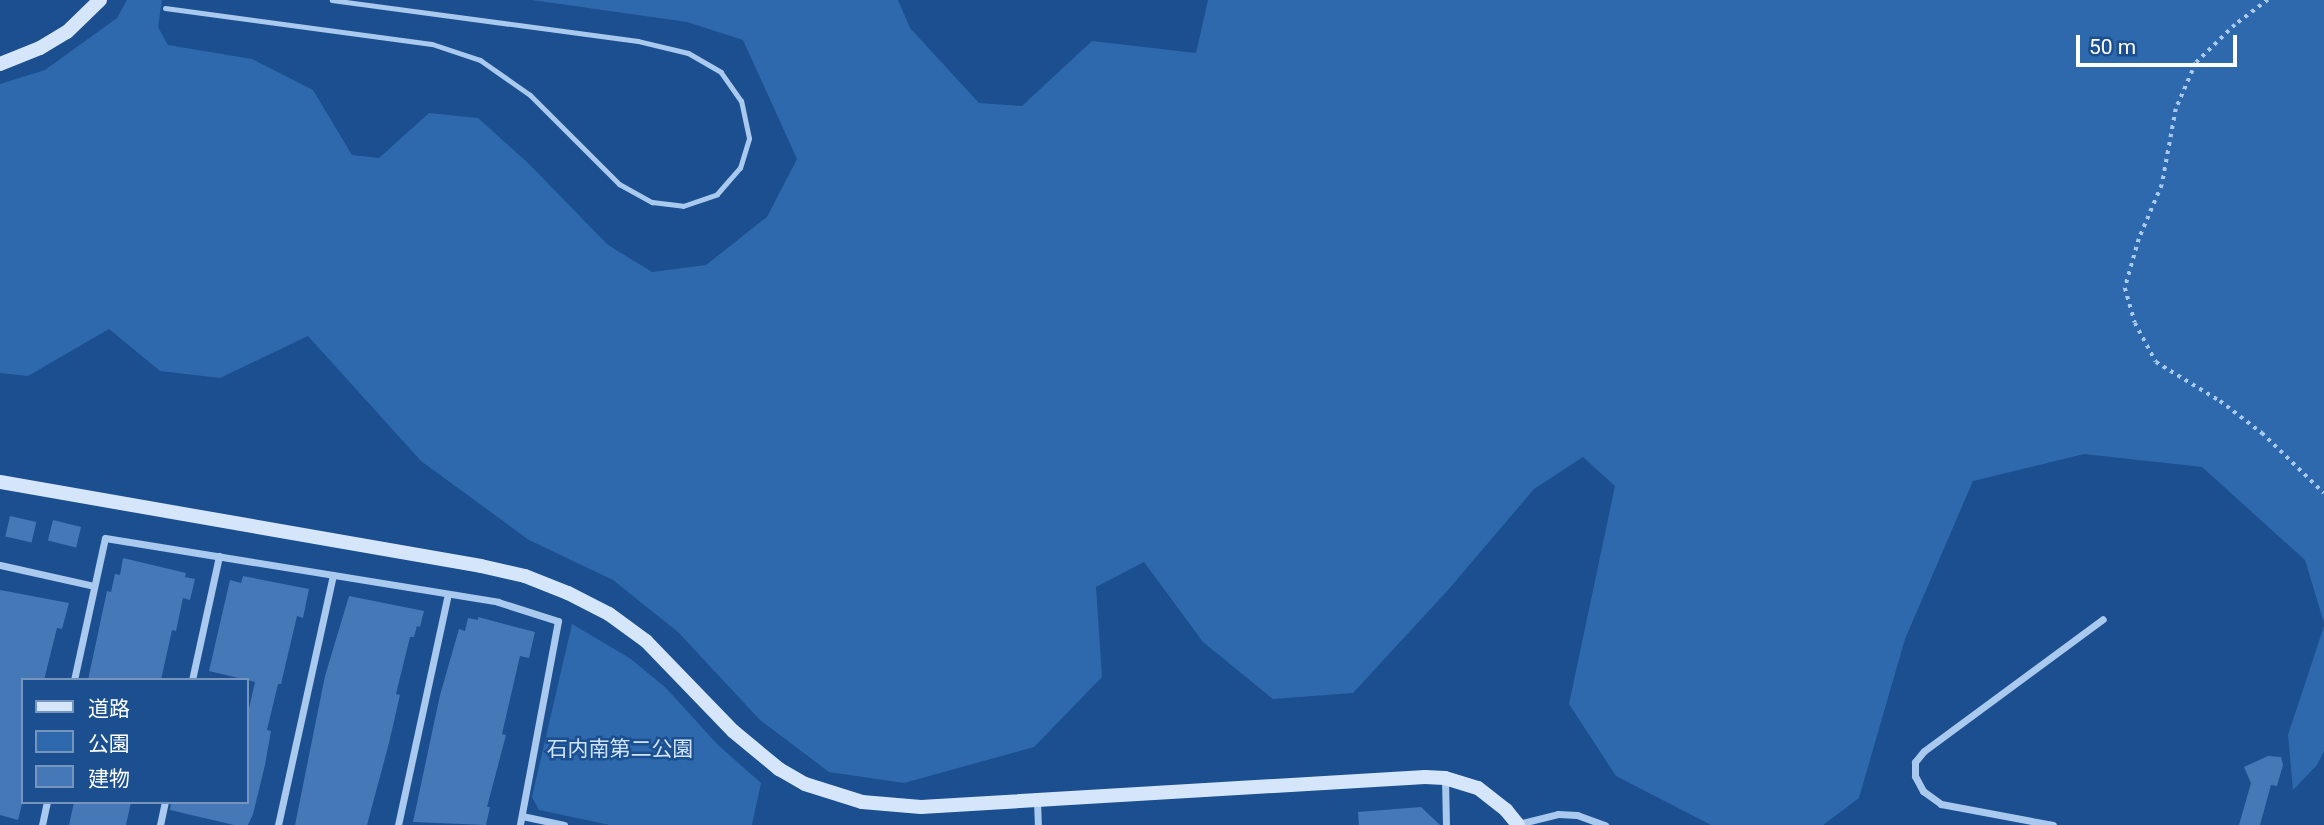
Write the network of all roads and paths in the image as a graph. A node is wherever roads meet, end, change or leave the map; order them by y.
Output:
1 (100, 0) edge
2 (332, 0) edge
3 (2268, 0) edge
4 (165, 8) dead end
5 (0, 64) edge
6 (0, 482) edge
7 (2324, 493) edge
8 (219, 556) junction
9 (0, 565) edge
10 (333, 575) junction
11 (94, 586) junction
12 (448, 594) junction
13 (2104, 619) dead end
14 (74, 678) edge
15 (192, 678) edge
16 (1445, 778) junction
17 (1037, 800) junction
18 (47, 804) edge
19 (165, 804) edge
20 (521, 821) edge
21 (42, 825) edge
22 (160, 825) edge
23 (278, 825) edge
24 (398, 825) edge
25 (564, 825) edge
26 (1038, 825) edge
27 (1446, 825) edge
28 (1518, 825) edge
29 (1605, 825) edge
30 (2053, 825) edge

1 - 5 street
2 - 4 lane
3 - 7 path
6 - 17 street
8 - 10 street
8 - 11 street
8 - 15 street
9 - 11 street
10 - 12 street
10 - 23 street
11 - 14 street
12 - 20 street
12 - 24 street
13 - 30 street
16 - 17 street
16 - 27 street
16 - 28 street
17 - 26 street
18 - 21 street
19 - 22 street
20 - 25 street
28 - 29 street

